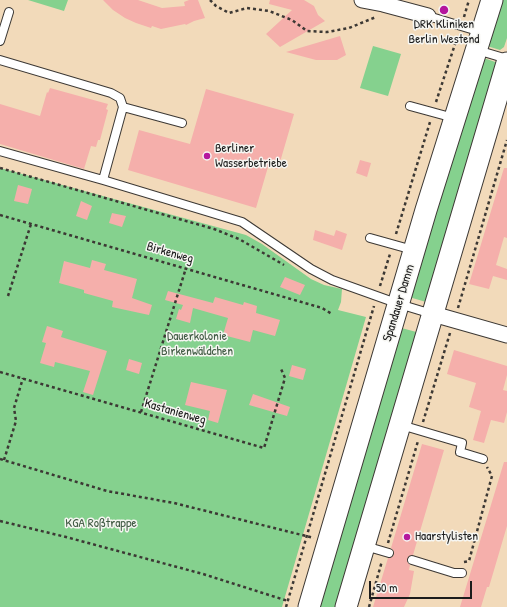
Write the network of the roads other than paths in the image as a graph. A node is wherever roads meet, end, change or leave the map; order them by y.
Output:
1 (362, 0) edge
2 (492, 0) edge
3 (9, 12) dead end
4 (428, 16) joint
5 (0, 41) edge
6 (479, 41) junction
7 (507, 59) edge
8 (0, 60) edge
9 (507, 64) edge
10 (123, 106) junction
11 (410, 106) dead end
12 (455, 118) junction
13 (182, 123) dead end
14 (0, 151) edge
15 (103, 180) junction
16 (370, 238) dead end
17 (414, 250) junction
18 (399, 304) junction
19 (433, 314) junction
20 (507, 335) edge
21 (400, 424) junction
22 (483, 460) road end
23 (365, 546) junction
24 (387, 552) road end
25 (412, 560) dead end
26 (462, 573) dead end
27 (308, 607) edge
28 (346, 607) edge

1 - 4 street
2 - 6 main road, Spandauer Damm
3 - 5 lane
4 - 6 lane
6 - 7 lane
6 - 12 main road, Spandauer Damm
8 - 10 lane
9 - 19 main road
10 - 13 lane
10 - 15 lane
11 - 12 lane
12 - 17 main road, Spandauer Damm
14 - 15 lane
15 - 18 lane
16 - 17 lane
17 - 18 main road, Spandauer Damm
18 - 19 lane
18 - 27 main road, Spandauer Damm
19 - 20 street
19 - 21 main road
21 - 22 lane
21 - 23 main road
23 - 24 lane
23 - 28 main road
25 - 26 lane

